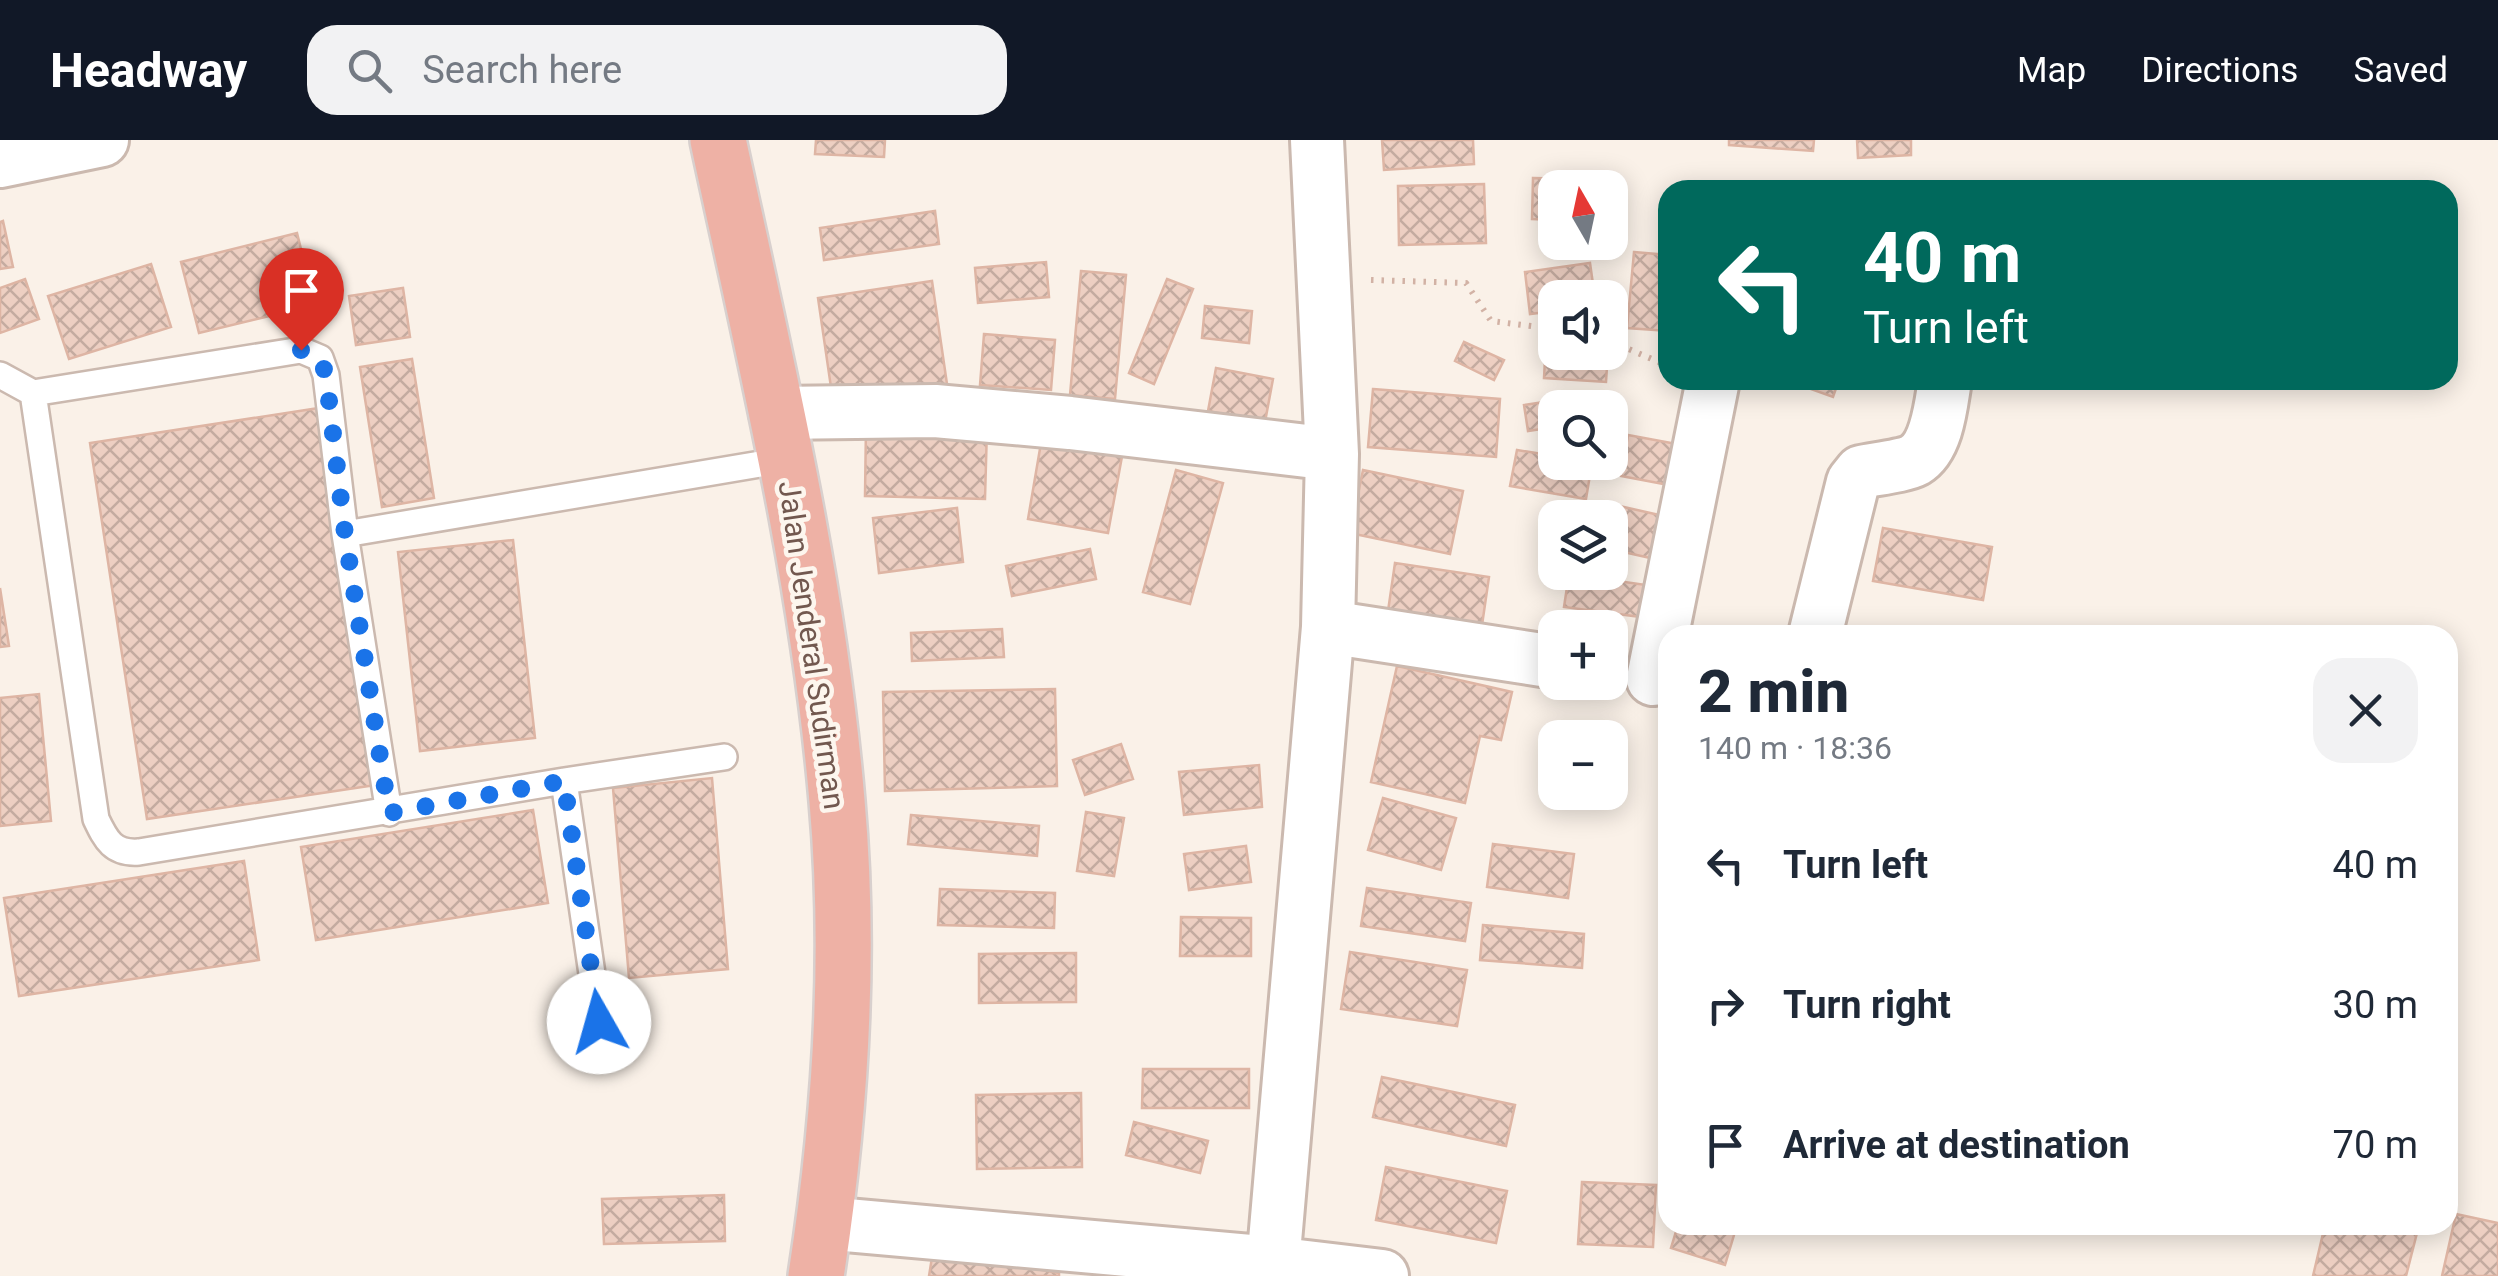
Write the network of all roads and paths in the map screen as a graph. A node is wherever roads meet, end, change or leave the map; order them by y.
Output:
1 (102, 140) edge
2 (718, 140) edge
3 (1317, 140) edge
4 (0, 161) edge
5 (1325, 278) junction
6 (1538, 327) edge
7 (1628, 349) edge
8 (1658, 362) edge
9 (0, 375) edge
10 (1711, 390) edge
11 (1943, 390) edge
12 (33, 394) junction
13 (0, 399) edge
14 (780, 437) junction
15 (1332, 454) junction
16 (345, 534) junction
17 (1817, 625) edge
18 (1328, 627) junction
19 (1538, 659) edge
20 (1644, 678) edge
21 (724, 757) dead end
22 (564, 781) junction
23 (389, 813) junction
24 (599, 1022) dead end
25 (824, 1223) junction
26 (1272, 1270) edge
27 (816, 1276) edge
28 (1382, 1276) edge

1 - 4 street
2 - 14 highway, Jalan Jenderal Sudirman
3 - 5 street
5 - 6 path
5 - 15 street
7 - 8 path
9 - 12 lane
10 - 20 street
11 - 17 street
12 - 13 lane
12 - 16 lane
12 - 23 lane
14 - 15 street
14 - 16 lane
14 - 25 highway, Jalan Jenderal Sudirman
15 - 18 street
16 - 23 lane
18 - 19 street
18 - 26 street
21 - 22 lane
22 - 23 lane
22 - 24 lane
25 - 26 street
25 - 27 highway, Jalan Jenderal Sudirman
26 - 28 street

